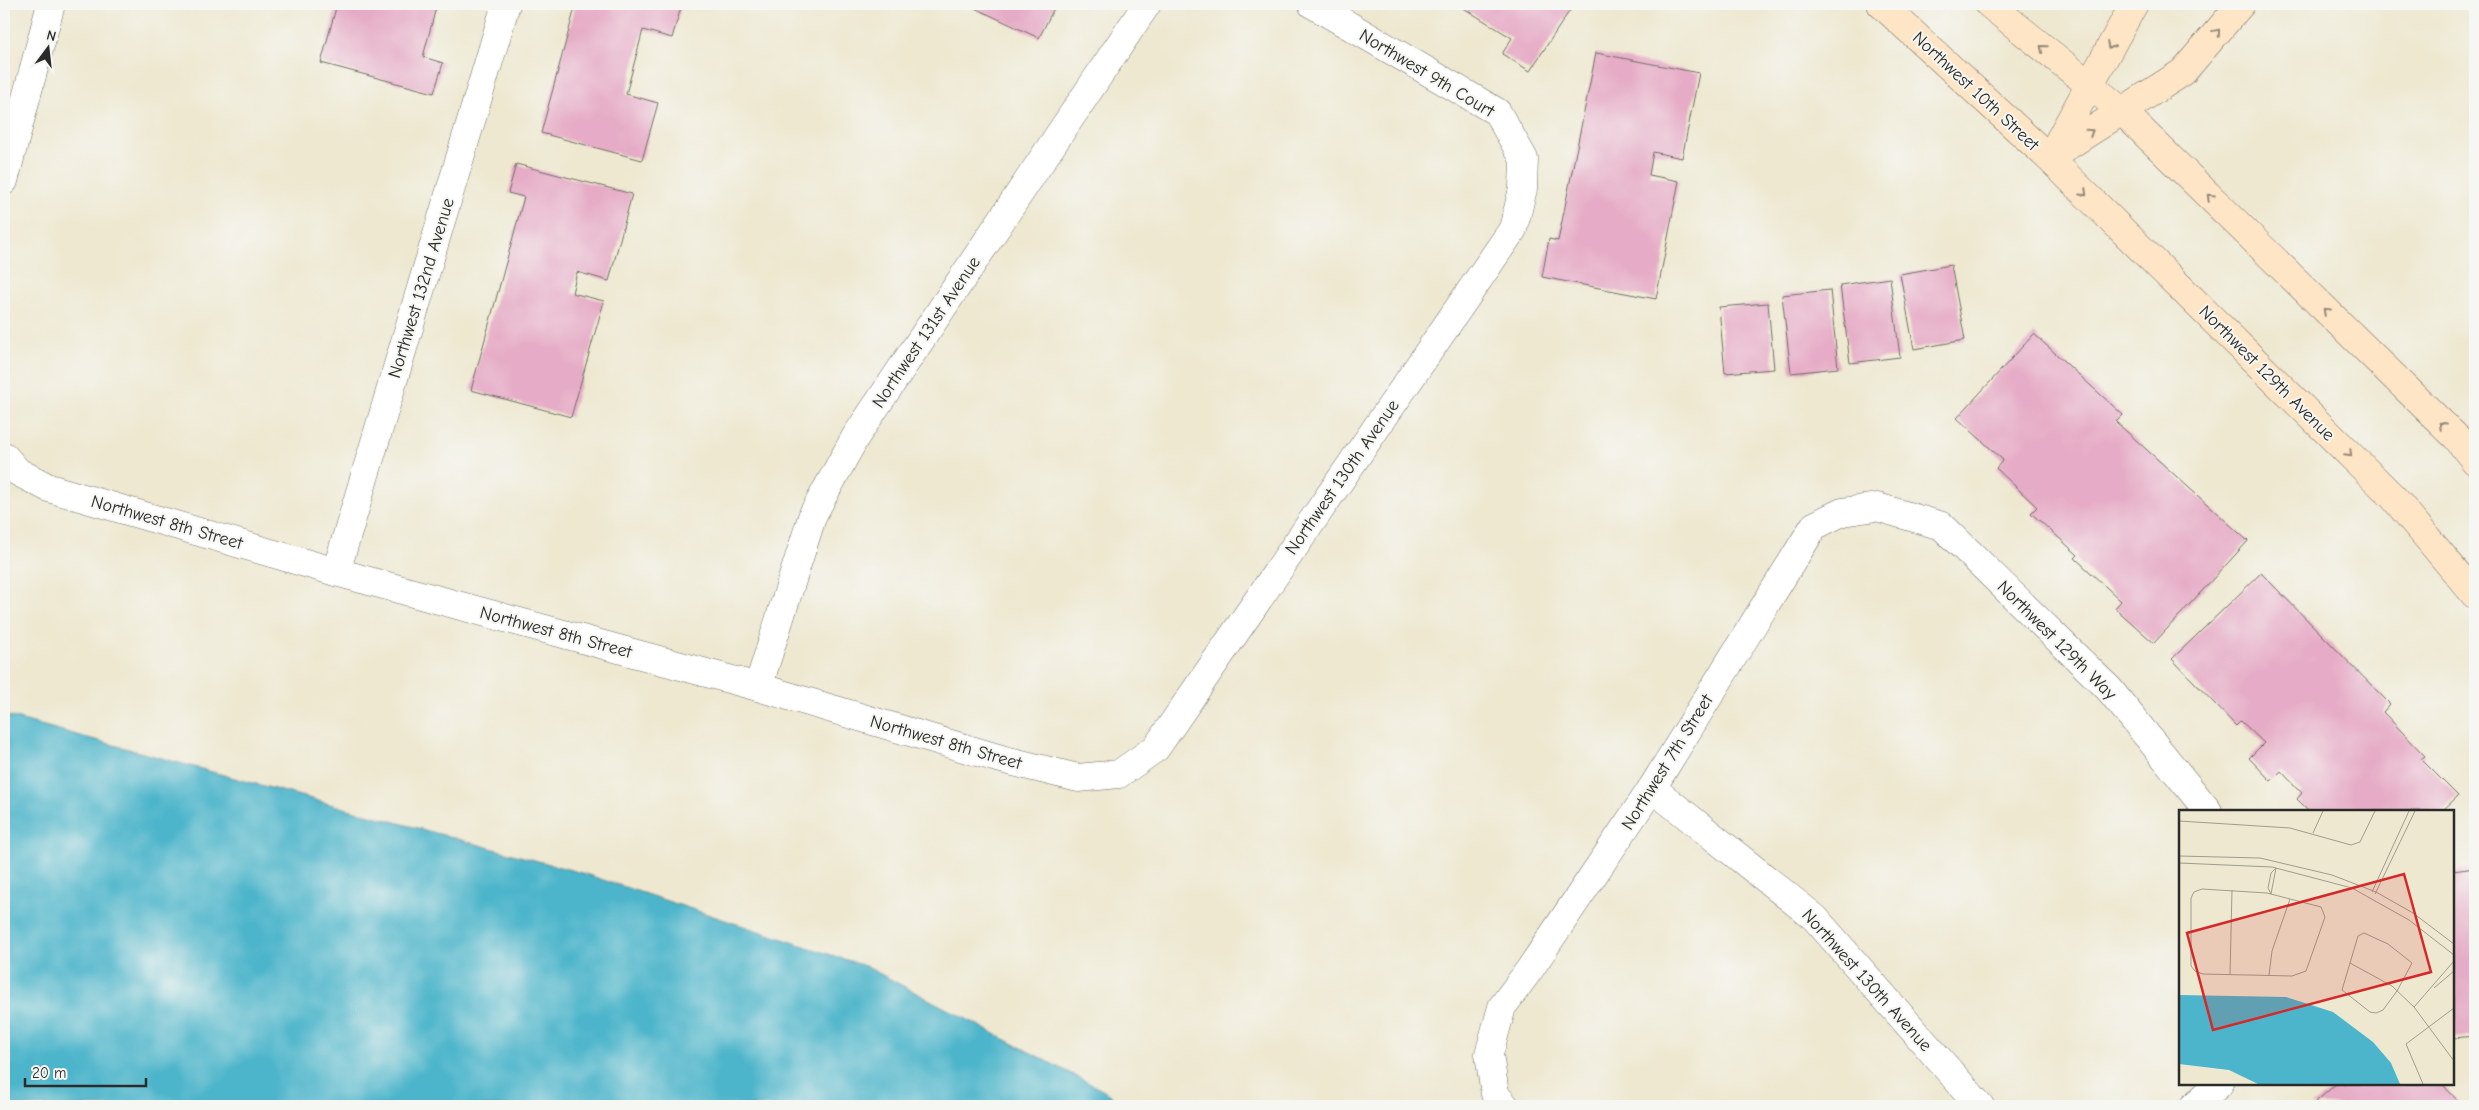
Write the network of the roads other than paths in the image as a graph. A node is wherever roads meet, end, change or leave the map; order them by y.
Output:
1 (51, 4) edge
2 (506, 4) edge
3 (1146, 4) edge
4 (1312, 4) edge
5 (1881, 4) edge
6 (1988, 4) edge
7 (2134, 4) edge
8 (2241, 4) edge
9 (2089, 84) junction
10 (2122, 111) junction
11 (2049, 158) junction
12 (1524, 159) joint
13 (4, 181) edge
14 (4, 456) edge
15 (2475, 460) edge
16 (1877, 507) joint
17 (336, 572) junction
18 (2475, 595) edge
19 (758, 687) junction
20 (1119, 774) joint
21 (1652, 788) junction
22 (2207, 810) edge
23 (2218, 1085) edge
24 (1505, 1106) edge
25 (1980, 1106) edge
26 (2194, 1106) edge

1 - 13 street
2 - 17 street, Northwest 132nd Avenue
3 - 19 street, Northwest 131st Avenue
4 - 12 street, Northwest 9th Court
5 - 11 street, Northwest 10th Street
9 -> 6 street
7 -> 9 street
10 -> 8 street
9 - 10 street
9 - 11 street
11 -> 10 street
15 -> 10 street
11 -> 18 street, Northwest 129th Avenue
12 - 20 street, Northwest 130th Avenue
14 - 17 street, Northwest 8th Street
16 - 21 street, Northwest 7th Street
16 - 22 street, Northwest 129th Way
17 - 19 street, Northwest 8th Street
19 - 20 street, Northwest 8th Street
21 - 24 street, Northwest 7th Street
21 - 25 street, Northwest 130th Avenue
23 - 26 street

